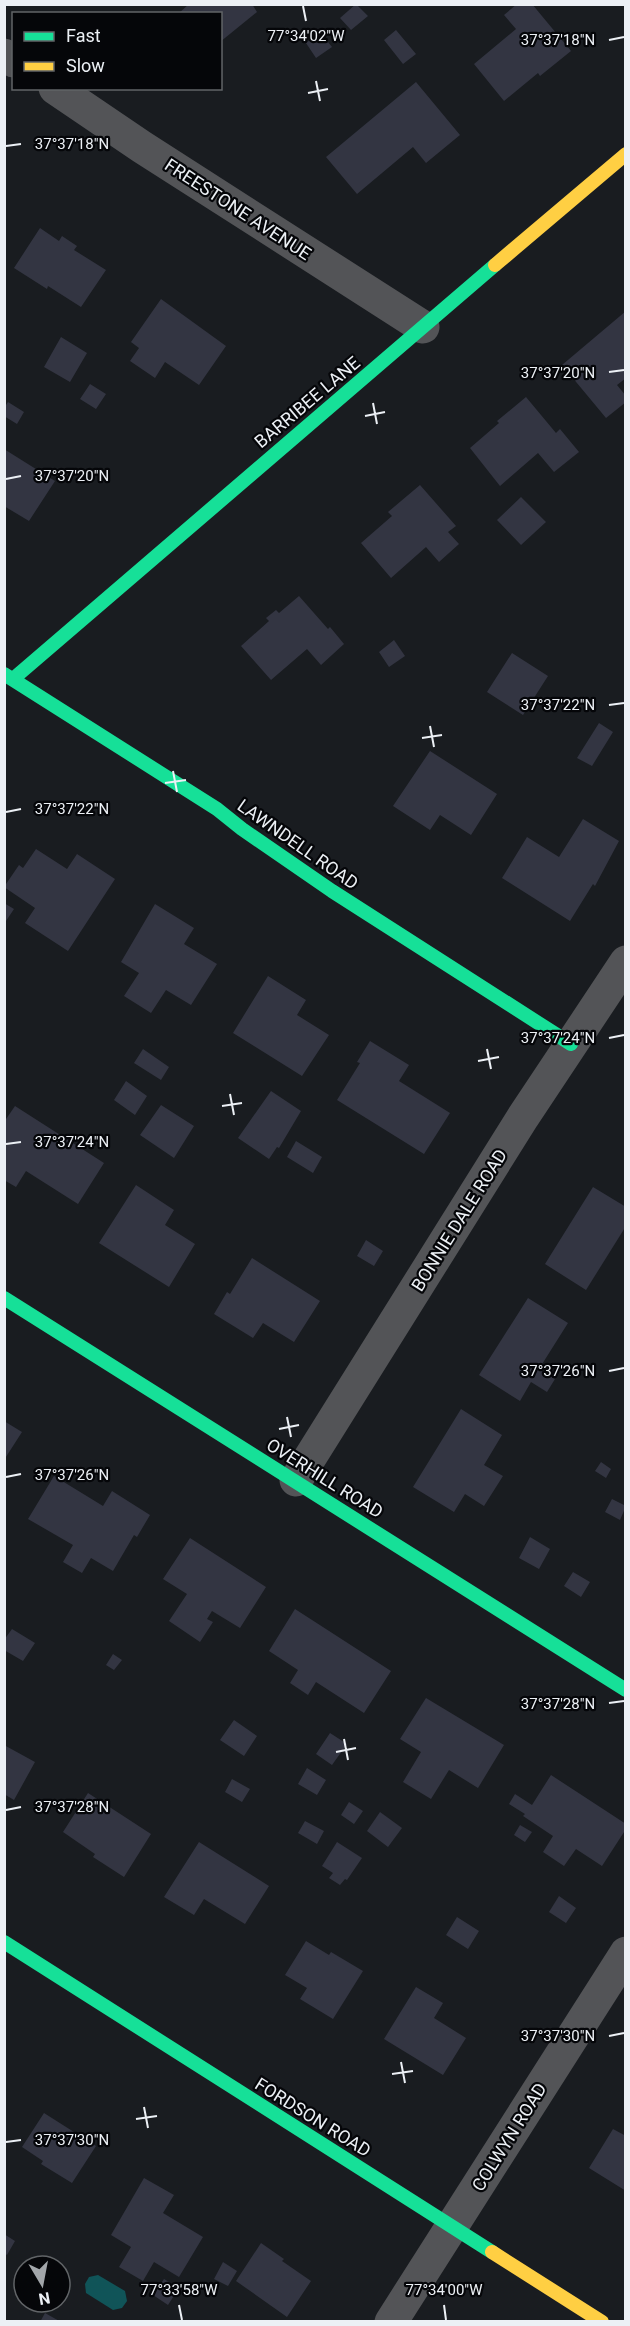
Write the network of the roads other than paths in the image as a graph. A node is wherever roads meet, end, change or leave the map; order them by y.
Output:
1 (58, 90) edge
2 (626, 154) edge
3 (423, 327) junction
4 (9, 676) edge
5 (626, 962) edge
6 (571, 1044) junction
7 (4, 1298) edge
8 (296, 1480) junction
9 (626, 1690) edge
10 (4, 1942) edge
11 (626, 1953) edge
12 (453, 2226) junction
13 (391, 2322) edge
14 (602, 2322) edge

1 - 3 street, FREESTONE AVENUE
2 - 3 street, BARRIBEE LANE
3 - 4 street, BARRIBEE LANE
4 - 6 street, LAWNDELL ROAD
5 - 6 street, BONNIE DALE ROAD
6 - 8 street, BONNIE DALE ROAD
7 - 8 street, OVERHILL ROAD
8 - 9 street, OVERHILL ROAD
10 - 12 street, FORDSON ROAD
11 - 12 street, COLWYN ROAD
12 - 13 street, COLWYN ROAD
12 - 14 street, FORDSON ROAD

